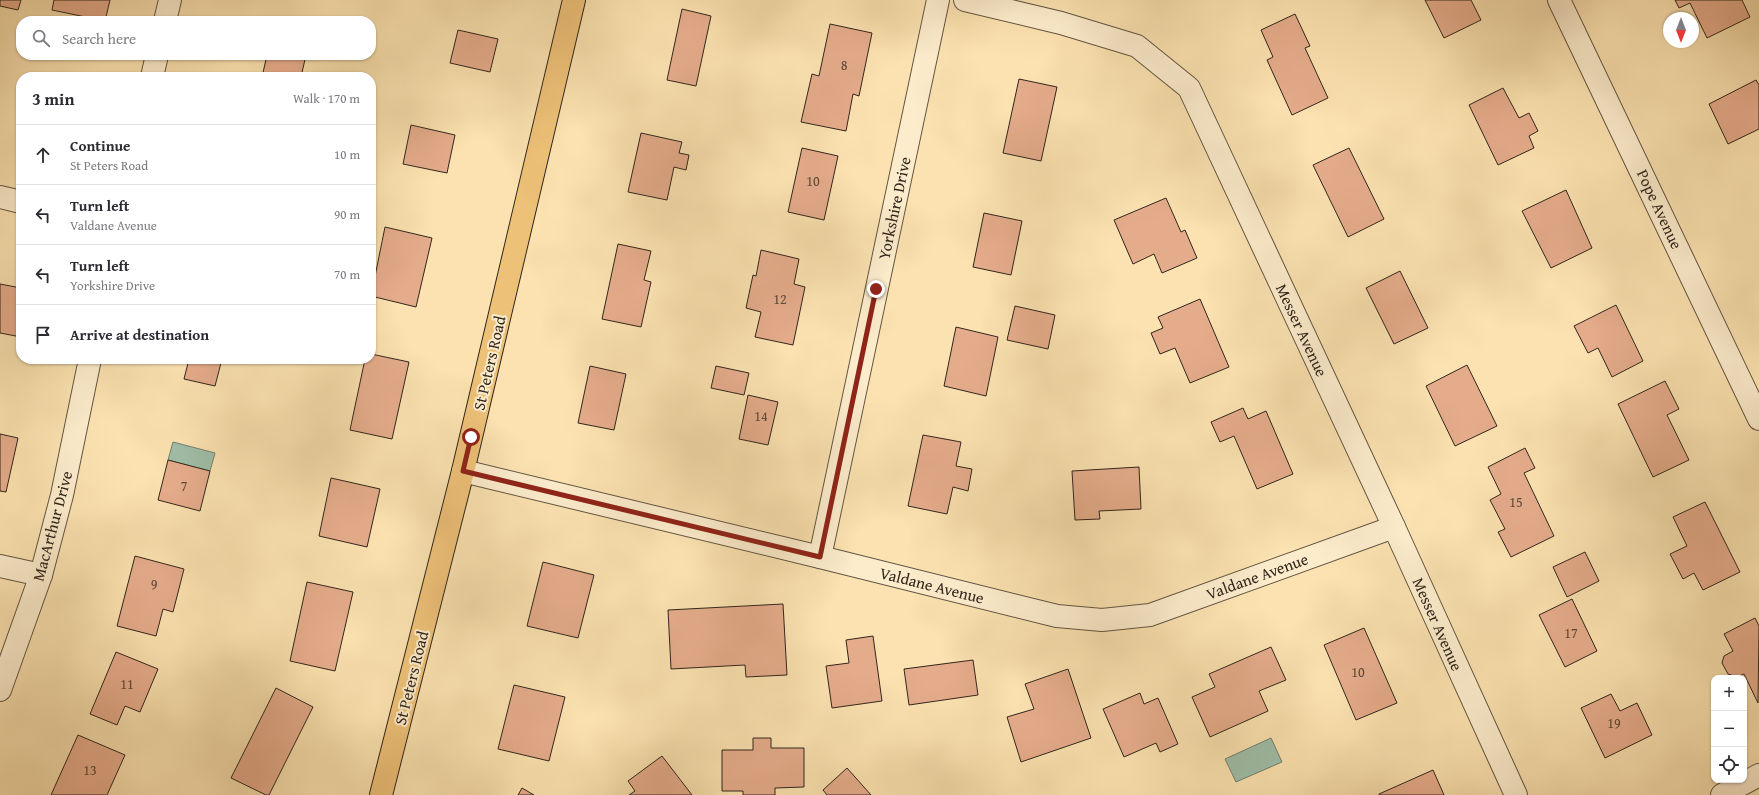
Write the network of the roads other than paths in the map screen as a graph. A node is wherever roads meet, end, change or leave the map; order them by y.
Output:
1 (170, 0) edge
2 (572, 0) edge
3 (938, 0) edge
4 (965, 0) edge
5 (1559, 0) edge
6 (166, 16) edge
7 (156, 60) edge
8 (153, 72) edge
9 (0, 197) edge
10 (16, 201) edge
11 (89, 364) edge
12 (1759, 419) edge
13 (463, 471) junction
14 (1394, 527) junction
15 (820, 557) junction
16 (0, 566) edge
17 (41, 575) junction
18 (0, 690) edge
19 (1759, 775) edge
20 (381, 795) edge
21 (1516, 795) edge
22 (1722, 795) edge

1 - 6 street
2 - 13 main road, St Peters Road
3 - 15 street, Yorkshire Drive
4 - 14 street, Messer Avenue
5 - 12 street, Pope Avenue
7 - 8 street
9 - 10 street
11 - 17 street, MacArthur Drive
13 - 15 street, Valdane Avenue
13 - 20 main road, St Peters Road
14 - 15 street, Valdane Avenue
14 - 21 street, Messer Avenue
16 - 17 street
17 - 18 street, MacArthur Drive
19 - 22 street

